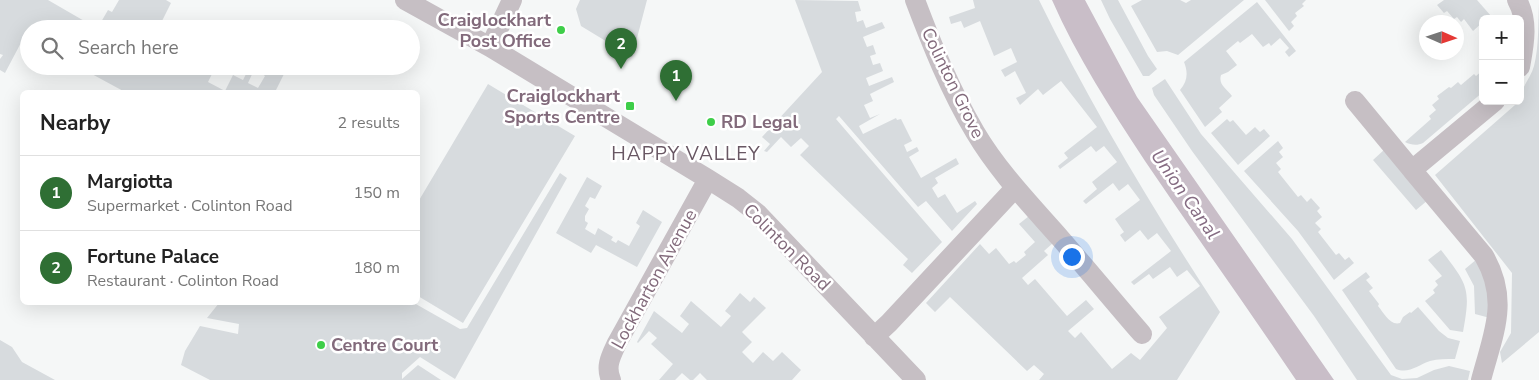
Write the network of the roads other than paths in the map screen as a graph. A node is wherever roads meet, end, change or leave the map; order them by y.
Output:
1 (405, 0) edge
2 (512, 0) edge
3 (916, 0) edge
4 (1517, 0) edge
5 (490, 47) junction
6 (1521, 60) edge
7 (1355, 101) dead end
8 (1490, 105) edge
9 (1412, 170) junction
10 (708, 179) junction
11 (1015, 188) junction
12 (1142, 334) dead end
13 (874, 337) junction
14 (611, 380) edge
15 (916, 380) edge
16 (1481, 380) edge

1 - 5 street, Colinton Road
2 - 5 street
3 - 11 street, Colinton Grove
4 - 6 street
5 - 10 street, Colinton Road
7 - 9 street
8 - 9 street
9 - 16 street
10 - 13 street, Colinton Road
10 - 14 street, Lockharton Avenue
11 - 12 street, Colinton Grove
11 - 13 street
13 - 15 street, Colinton Road

